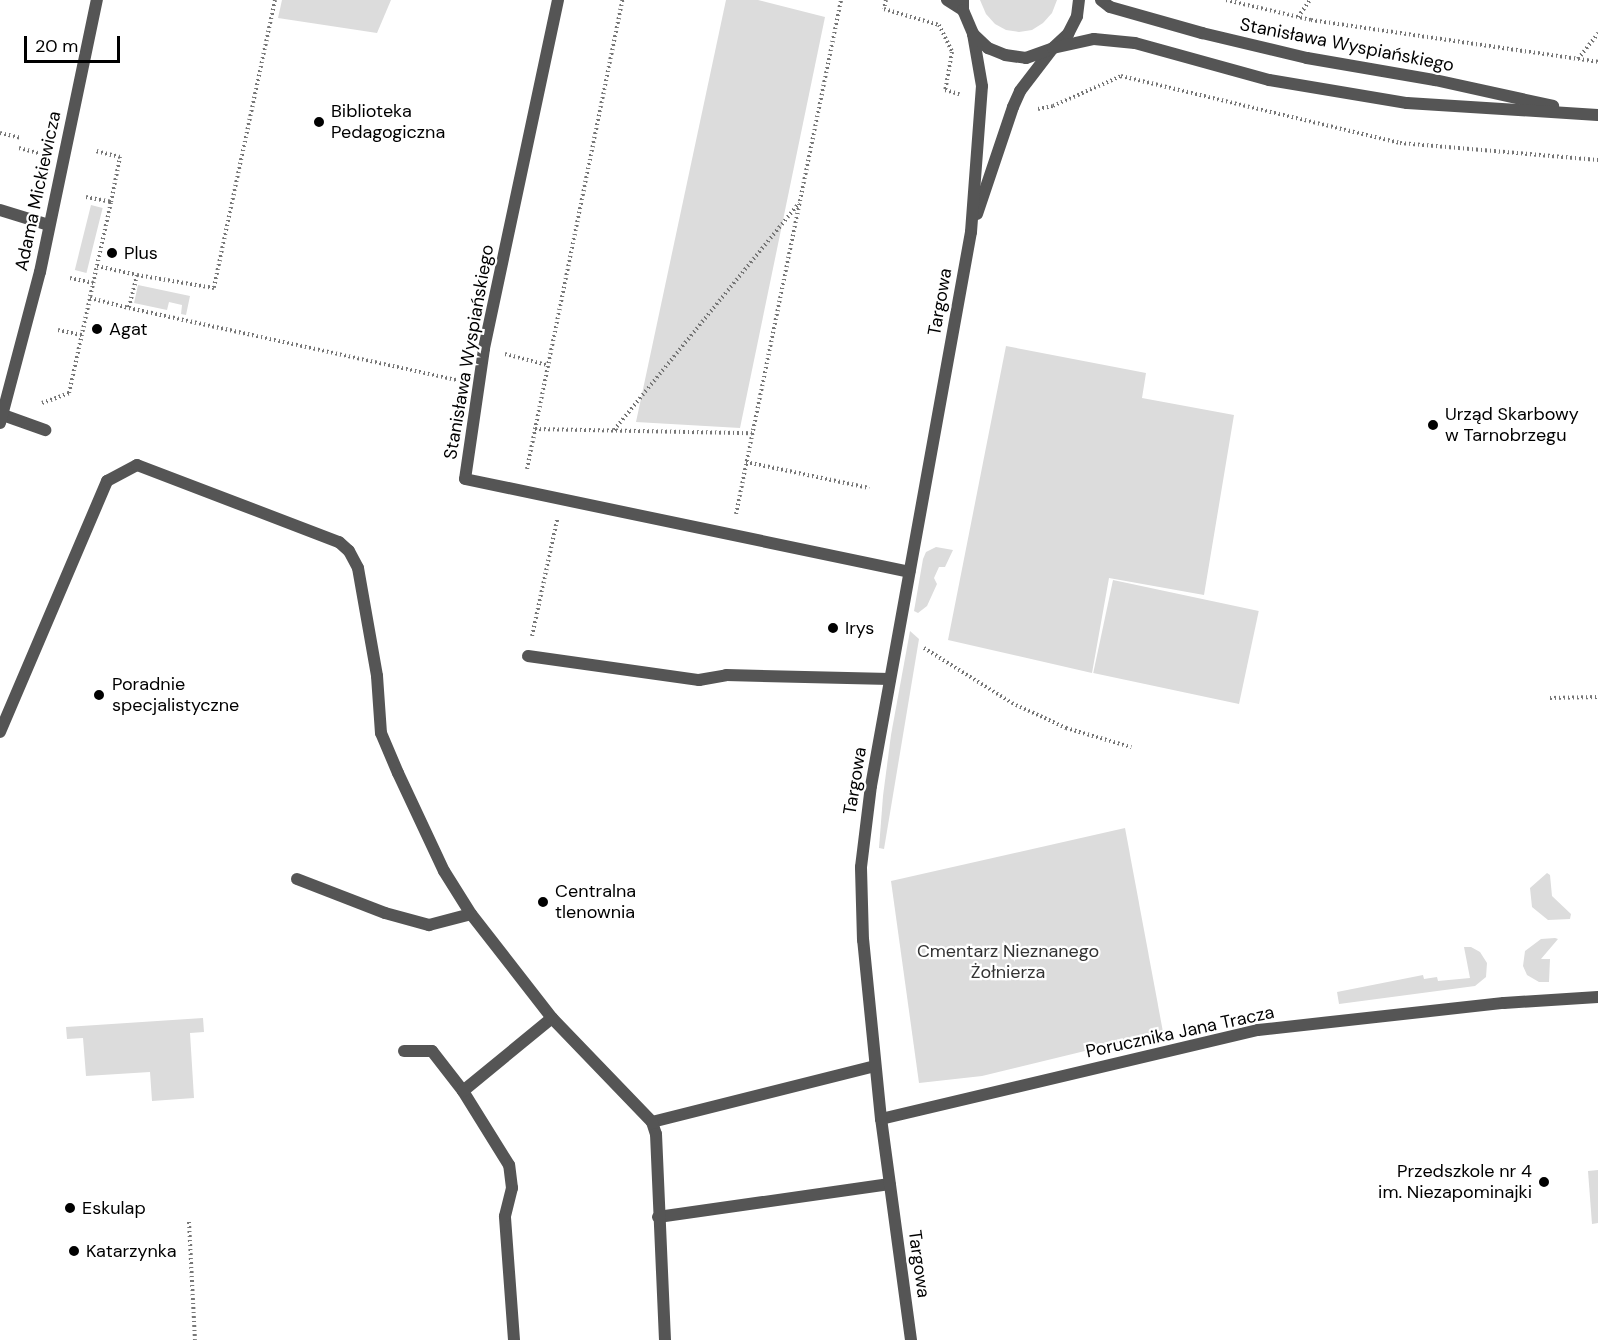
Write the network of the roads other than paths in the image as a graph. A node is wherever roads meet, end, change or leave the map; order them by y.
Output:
1 (97, 0) edge
2 (558, 0) edge
3 (947, 0) edge
4 (1079, 0) edge
5 (1101, 0) edge
6 (963, 5) edge
7 (973, 34) junction
8 (1053, 48) junction
9 (1594, 115) edge
10 (0, 210) edge
11 (49, 225) junction
12 (971, 232) junction
13 (2, 419) edge
14 (45, 430) dead end
15 (909, 572) junction
16 (528, 656) road end
17 (890, 679) junction
18 (0, 732) edge
19 (297, 879) dead end
20 (471, 914) junction
21 (1598, 997) edge
22 (552, 1018) junction
23 (404, 1051) dead end
24 (875, 1066) junction
25 (463, 1091) junction
26 (881, 1119) junction
27 (652, 1122) junction
28 (890, 1184) junction
29 (658, 1217) junction
30 (514, 1340) edge
31 (665, 1340) edge
32 (911, 1340) edge

1 - 11 street, Adama Mickiewicza
2 - 15 street, Stanisława Wyspiańskiego
3 - 6 street
4 - 8 street, Targowa
5 - 9 street, Stanisława Wyspiańskiego
6 - 7 street, Targowa
7 - 8 street, Stanisława Wyspiańskiego
7 - 12 street, Targowa
8 - 9 street, Stanisława Wyspiańskiego
8 - 12 street, Targowa
10 - 11 street
11 - 13 street, Adama Mickiewicza
12 - 15 street, Targowa
13 - 14 street
15 - 17 street, Targowa
16 - 17 street
17 - 24 street, Targowa
18 - 20 street
19 - 20 street
20 - 22 street
21 - 26 street, Porucznika Jana Tracza
22 - 25 street
22 - 27 street
23 - 25 street
24 - 26 street, Targowa
24 - 27 street
25 - 30 street
26 - 28 street, Targowa
27 - 29 street
28 - 29 street
28 - 32 street, Targowa
29 - 31 street

